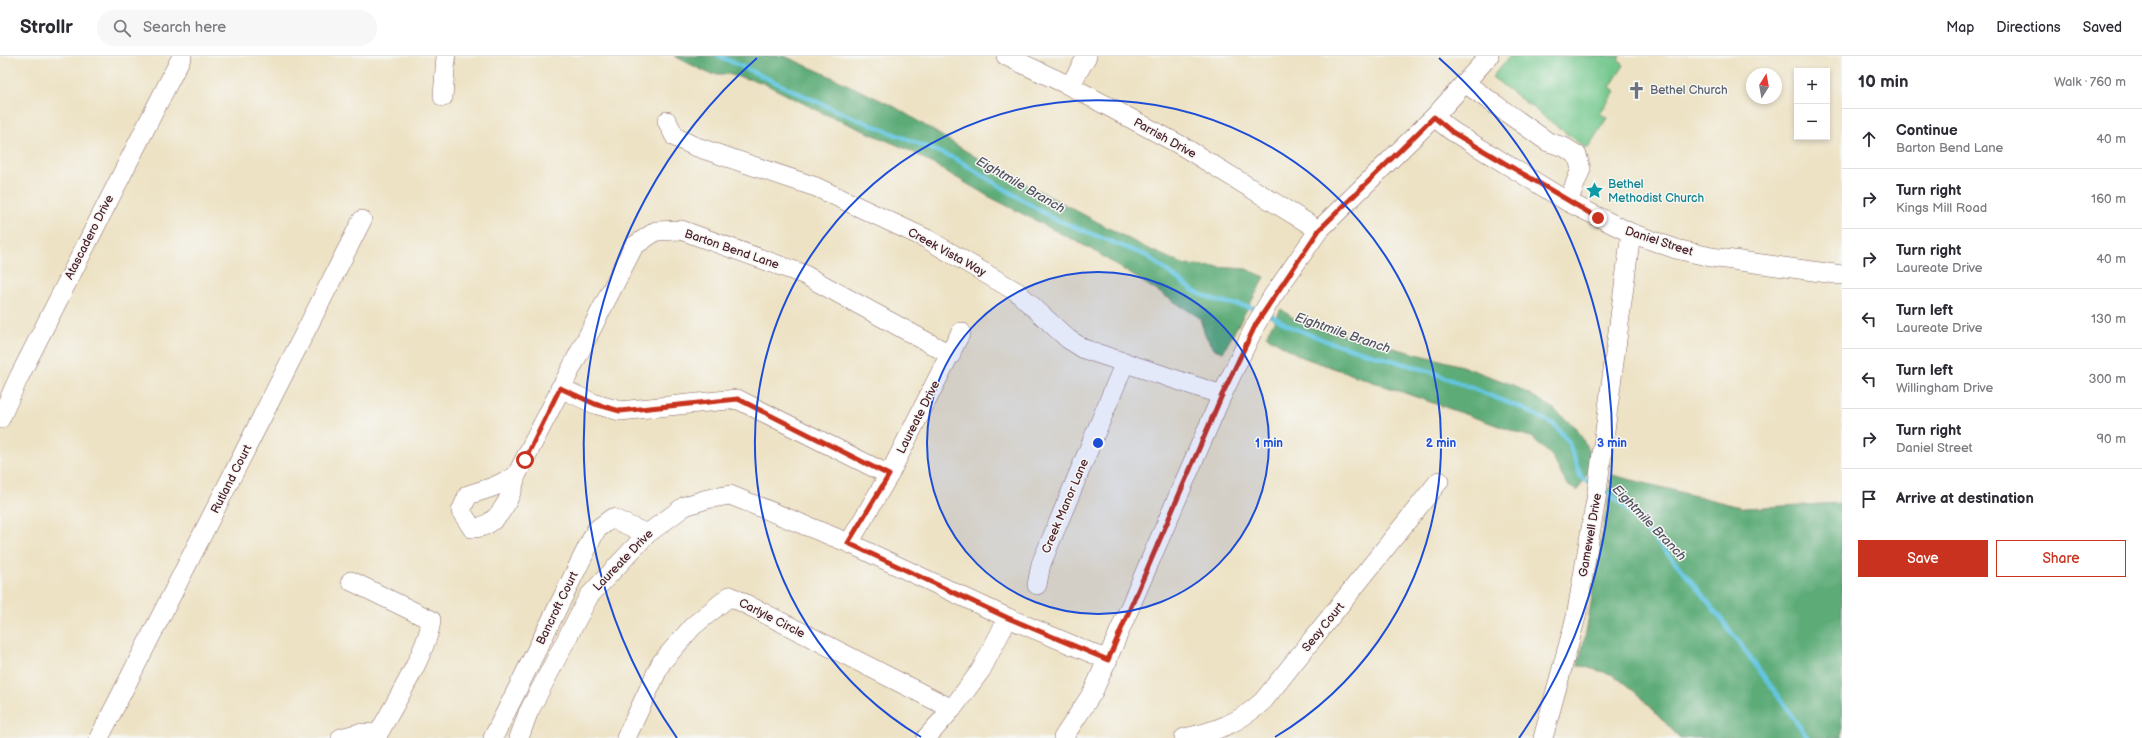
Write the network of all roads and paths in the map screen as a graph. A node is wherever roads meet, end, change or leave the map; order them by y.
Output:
1 (182, 56) edge
2 (446, 56) edge
3 (1006, 56) edge
4 (1087, 56) edge
5 (1489, 56) edge
6 (1465, 83) junction
7 (1070, 86) junction
8 (443, 97) dead end
9 (1434, 117) junction
10 (667, 121) dead end
11 (1568, 202) junction
12 (362, 220) dead end
13 (1319, 230) junction
14 (1631, 233) junction
15 (1842, 275) edge
16 (961, 332) dead end
17 (951, 354) junction
18 (1125, 362) junction
19 (560, 388) junction
20 (1222, 395) junction
21 (0, 419) edge
22 (889, 475) junction
23 (516, 476) dead end
24 (1439, 482) dead end
25 (647, 534) junction
26 (848, 543) junction
27 (351, 581) dead end
28 (1037, 585) dead end
29 (1008, 618) junction
30 (1108, 660) junction
31 (952, 709) junction
32 (377, 736) edge
33 (99, 738) edge
34 (341, 738) edge
35 (493, 738) edge
36 (519, 738) edge
37 (626, 738) edge
38 (926, 738) edge
39 (1064, 738) edge
40 (1184, 738) edge
41 (1543, 738) edge

1 - 21 street, Atascadero Drive
2 - 8 street
3 - 7 street, Parrish Drive
4 - 7 street
5 - 6 street
6 - 9 street
6 - 11 street
7 - 13 street, Parrish Drive
9 - 11 street, Daniel Street
9 - 13 street
10 - 18 street, Creek Vista Way
11 - 14 street, Daniel Street
12 - 33 street, Rutland Court
13 - 20 street
14 - 15 street, Daniel Street
14 - 41 street, Gamewell Drive
16 - 17 street, Laureate Drive
17 - 19 street, Barton Bend Lane
17 - 22 street, Laureate Drive
18 - 20 street, Creek Vista Way
18 - 28 street, Creek Manor Lane
19 - 22 street
19 - 23 street, Barton Bend Lane
20 - 30 street
22 - 26 street, Laureate Drive
24 - 40 street, Seay Court
25 - 26 street, Laureate Drive
25 - 35 street, Bancroft Court
25 - 36 street, Laureate Drive
26 - 29 street, Laureate Drive
27 - 32 street
29 - 30 street, Laureate Drive
29 - 31 street
30 - 39 street
31 - 37 street, Carlyle Circle
31 - 38 street
32 - 34 street

